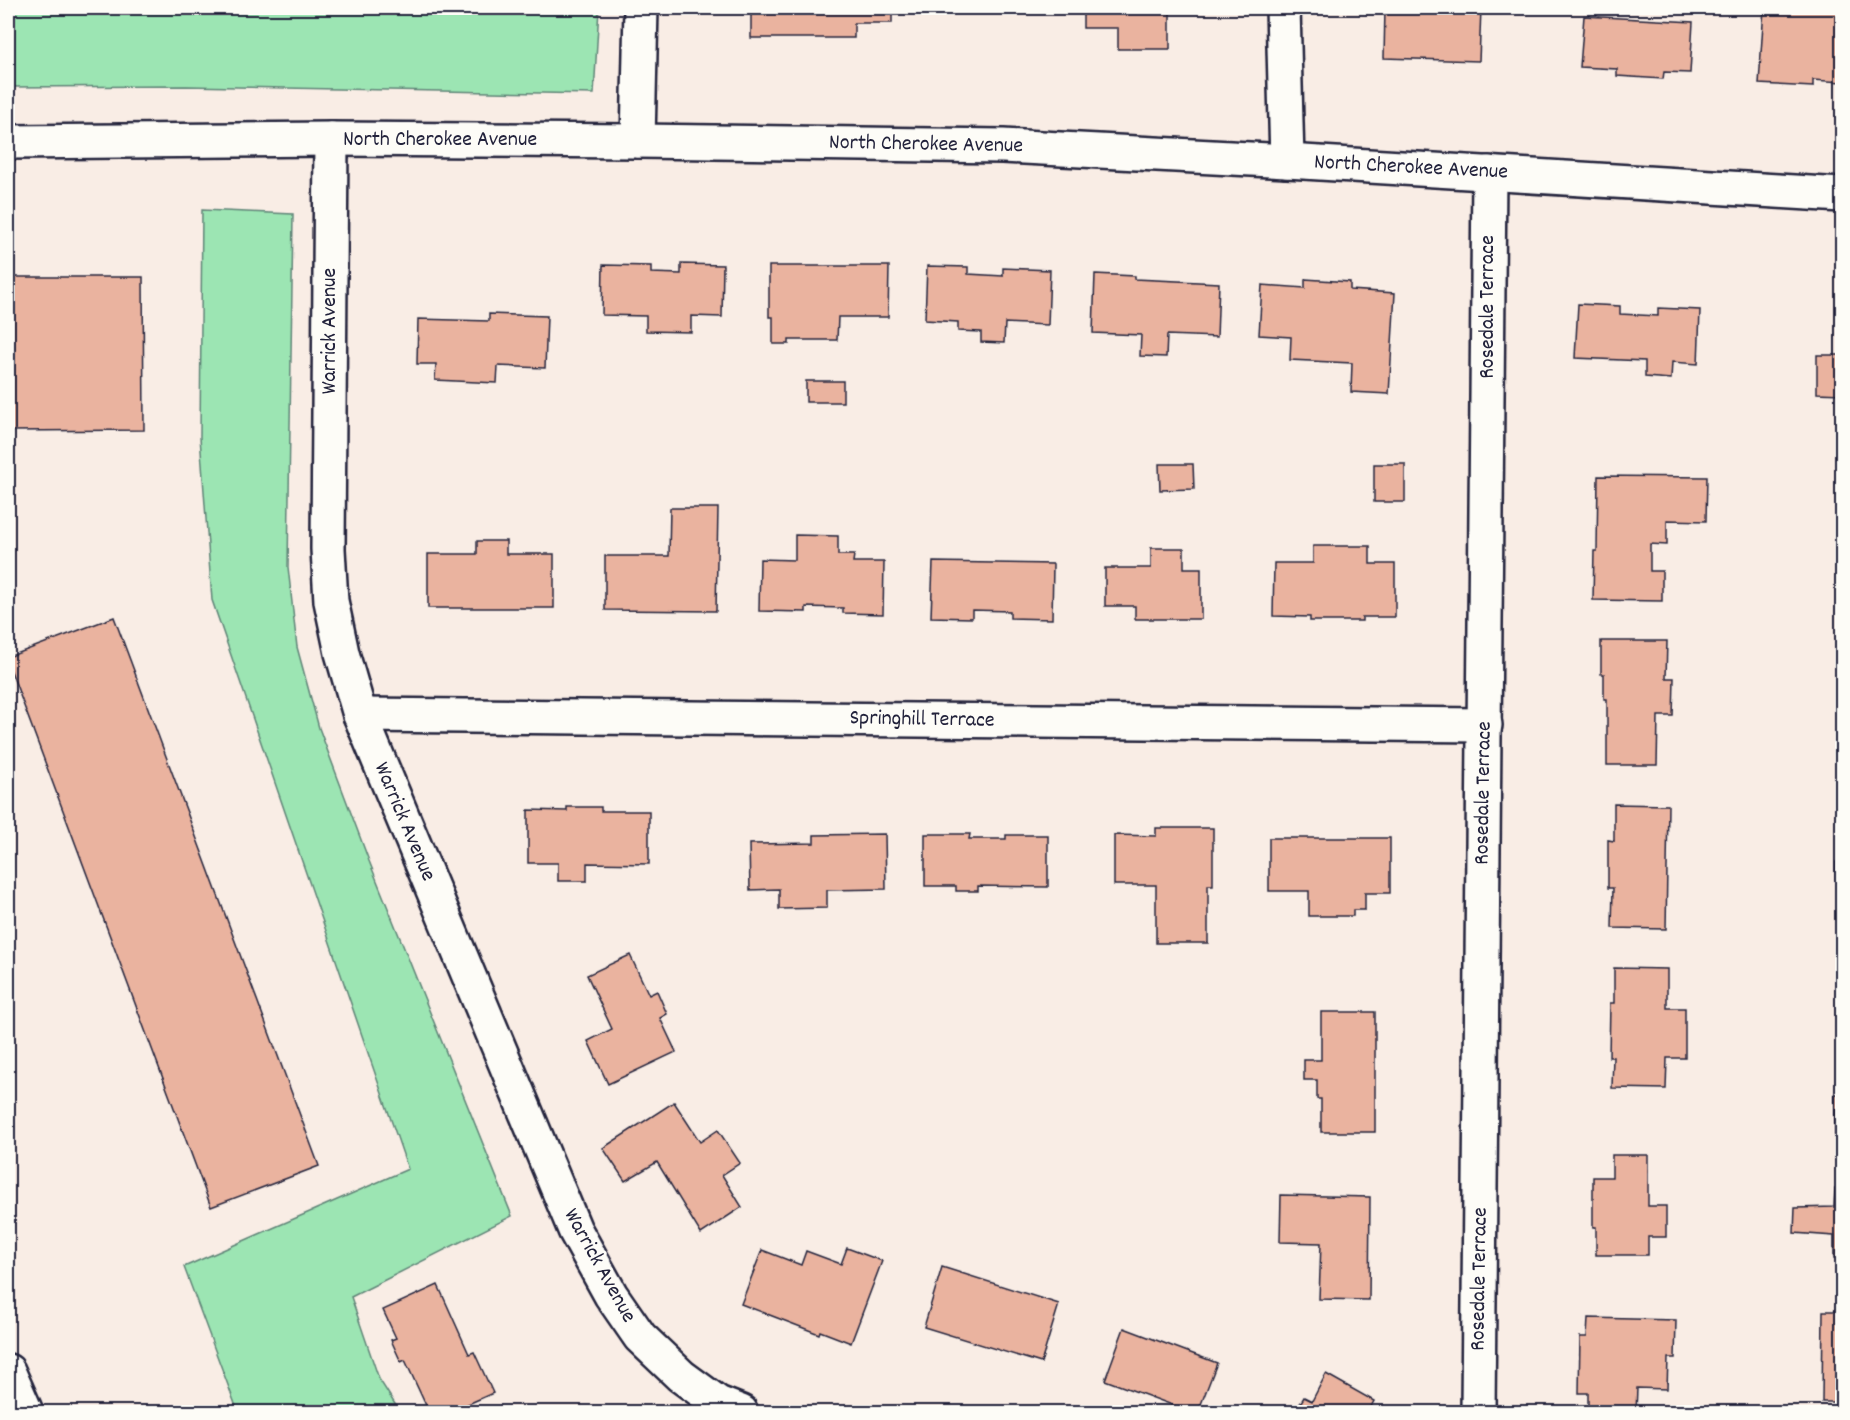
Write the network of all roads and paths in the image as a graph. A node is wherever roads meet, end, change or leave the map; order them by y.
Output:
1 (641, 8) edge
2 (1283, 8) edge
3 (331, 139) junction
4 (639, 141) junction
5 (8, 142) edge
6 (1287, 160) junction
7 (1489, 173) junction
8 (1842, 195) edge
9 (360, 714) junction
10 (1485, 725) junction
11 (8, 1371) edge
12 (26, 1413) edge
13 (741, 1413) edge
14 (1478, 1413) edge

1 - 4 main road
2 - 6 main road
3 - 4 main road, North Cherokee Avenue
3 - 5 main road, North Cherokee Avenue
3 - 9 main road, Warrick Avenue
4 - 6 main road, North Cherokee Avenue
6 - 7 main road, North Cherokee Avenue
7 - 8 main road, North Cherokee Avenue
7 - 10 main road, Rosedale Terrace
9 - 10 main road, Springhill Terrace
9 - 13 main road, Warrick Avenue
10 - 14 main road, Rosedale Terrace
11 - 12 main road

